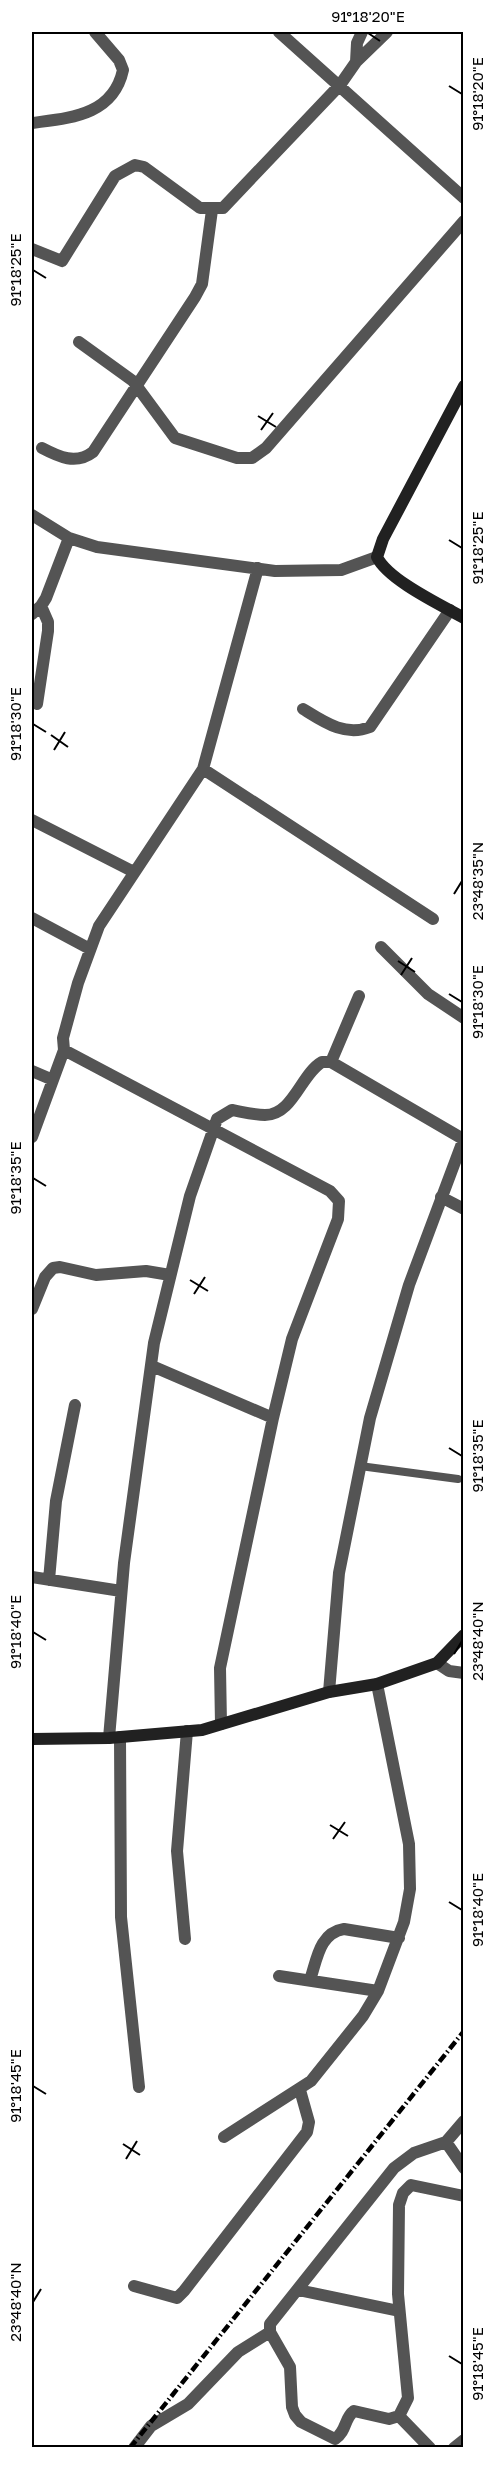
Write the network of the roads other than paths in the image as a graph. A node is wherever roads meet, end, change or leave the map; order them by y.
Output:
1 (94, 32) edge
2 (279, 32) edge
3 (362, 32) edge
4 (387, 32) edge
5 (356, 62) junction
6 (340, 85) junction
7 (32, 123) edge
8 (464, 198) edge
9 (212, 210) junction
10 (464, 221) edge
11 (32, 249) edge
12 (79, 342) dead end
13 (464, 386) edge
14 (138, 387) junction
15 (42, 448) dead end
16 (32, 515) edge
17 (69, 538) junction
18 (377, 557) junction
19 (258, 568) junction
20 (36, 610) edge
21 (450, 610) junction
22 (464, 618) edge
23 (37, 704) dead end
24 (303, 709) dead end
25 (203, 769) junction
26 (32, 820) edge
27 (134, 872) junction
28 (32, 918) edge
29 (433, 919) dead end
30 (381, 947) dead end
31 (90, 949) junction
32 (359, 996) dead end
33 (464, 1018) edge
34 (64, 1050) junction
35 (331, 1062) junction
36 (32, 1071) edge
37 (53, 1080) junction
38 (213, 1129) junction
39 (32, 1137) edge
40 (463, 1139) edge
41 (441, 1197) junction
42 (464, 1209) edge
43 (170, 1275) junction
44 (32, 1309) edge
45 (152, 1366) junction
46 (75, 1406) dead end
47 (273, 1418) junction
48 (360, 1466) junction
49 (458, 1479) dead end
50 (32, 1577) edge
51 (49, 1580) junction
52 (121, 1591) junction
53 (464, 1635) edge
54 (437, 1663) junction
55 (464, 1673) edge
56 (378, 1684) junction
57 (329, 1692) junction
58 (221, 1724) junction
59 (187, 1731) junction
60 (115, 1737) junction
61 (32, 1740) edge
62 (399, 1938) junction
63 (186, 1939) dead end
64 (279, 1976) dead end
65 (310, 1980) junction
66 (378, 1991) junction
67 (139, 2087) dead end
68 (300, 2090) junction
69 (464, 2121) edge
70 (224, 2137) dead end
71 (446, 2142) junction
72 (464, 2168) edge
73 (464, 2196) edge
74 (134, 2286) dead end
75 (298, 2290) junction
76 (399, 2311) junction
77 (270, 2332) junction
78 (399, 2416) junction
79 (464, 2440) edge
80 (134, 2448) edge
81 (429, 2448) edge
82 (454, 2448) edge

1 - 7 street
2 - 6 street
3 - 5 street
4 - 5 street
5 - 6 street
6 - 8 street
6 - 9 street
9 - 11 street
9 - 14 street
10 - 14 street
12 - 14 street
13 - 18 main road
14 - 15 street
16 - 17 street
17 - 19 street
17 - 20 street
18 - 19 street
18 - 21 main road
19 - 25 street
20 - 23 street
21 - 22 main road
21 - 24 street
25 - 27 street
25 - 29 street
26 - 27 street
27 - 31 street
28 - 31 street
30 - 33 street
31 - 34 street
32 - 35 street
34 - 37 street
34 - 38 street
35 - 38 street
35 - 40 street
36 - 37 street
37 - 39 street
38 - 43 street
38 - 47 street
40 - 41 street
41 - 42 street
41 - 48 street
43 - 44 street
43 - 45 street
45 - 47 street
45 - 52 street
46 - 51 street
47 - 58 street
48 - 49 lane
48 - 57 street
50 - 51 street
51 - 52 street
52 - 60 street
53 - 54 main road
54 - 55 street
54 - 56 main road
56 - 57 main road
56 - 62 street
57 - 58 main road
58 - 59 main road
59 - 60 main road
59 - 63 street
60 - 61 main road
60 - 67 street
62 - 65 street
62 - 66 street
64 - 65 street
65 - 66 street
66 - 68 street
68 - 70 street
68 - 74 street
69 - 71 street
71 - 72 street
71 - 75 street
73 - 76 street
75 - 76 street
75 - 77 street
76 - 78 street
77 - 78 street
77 - 80 street
78 - 81 street
79 - 82 street

